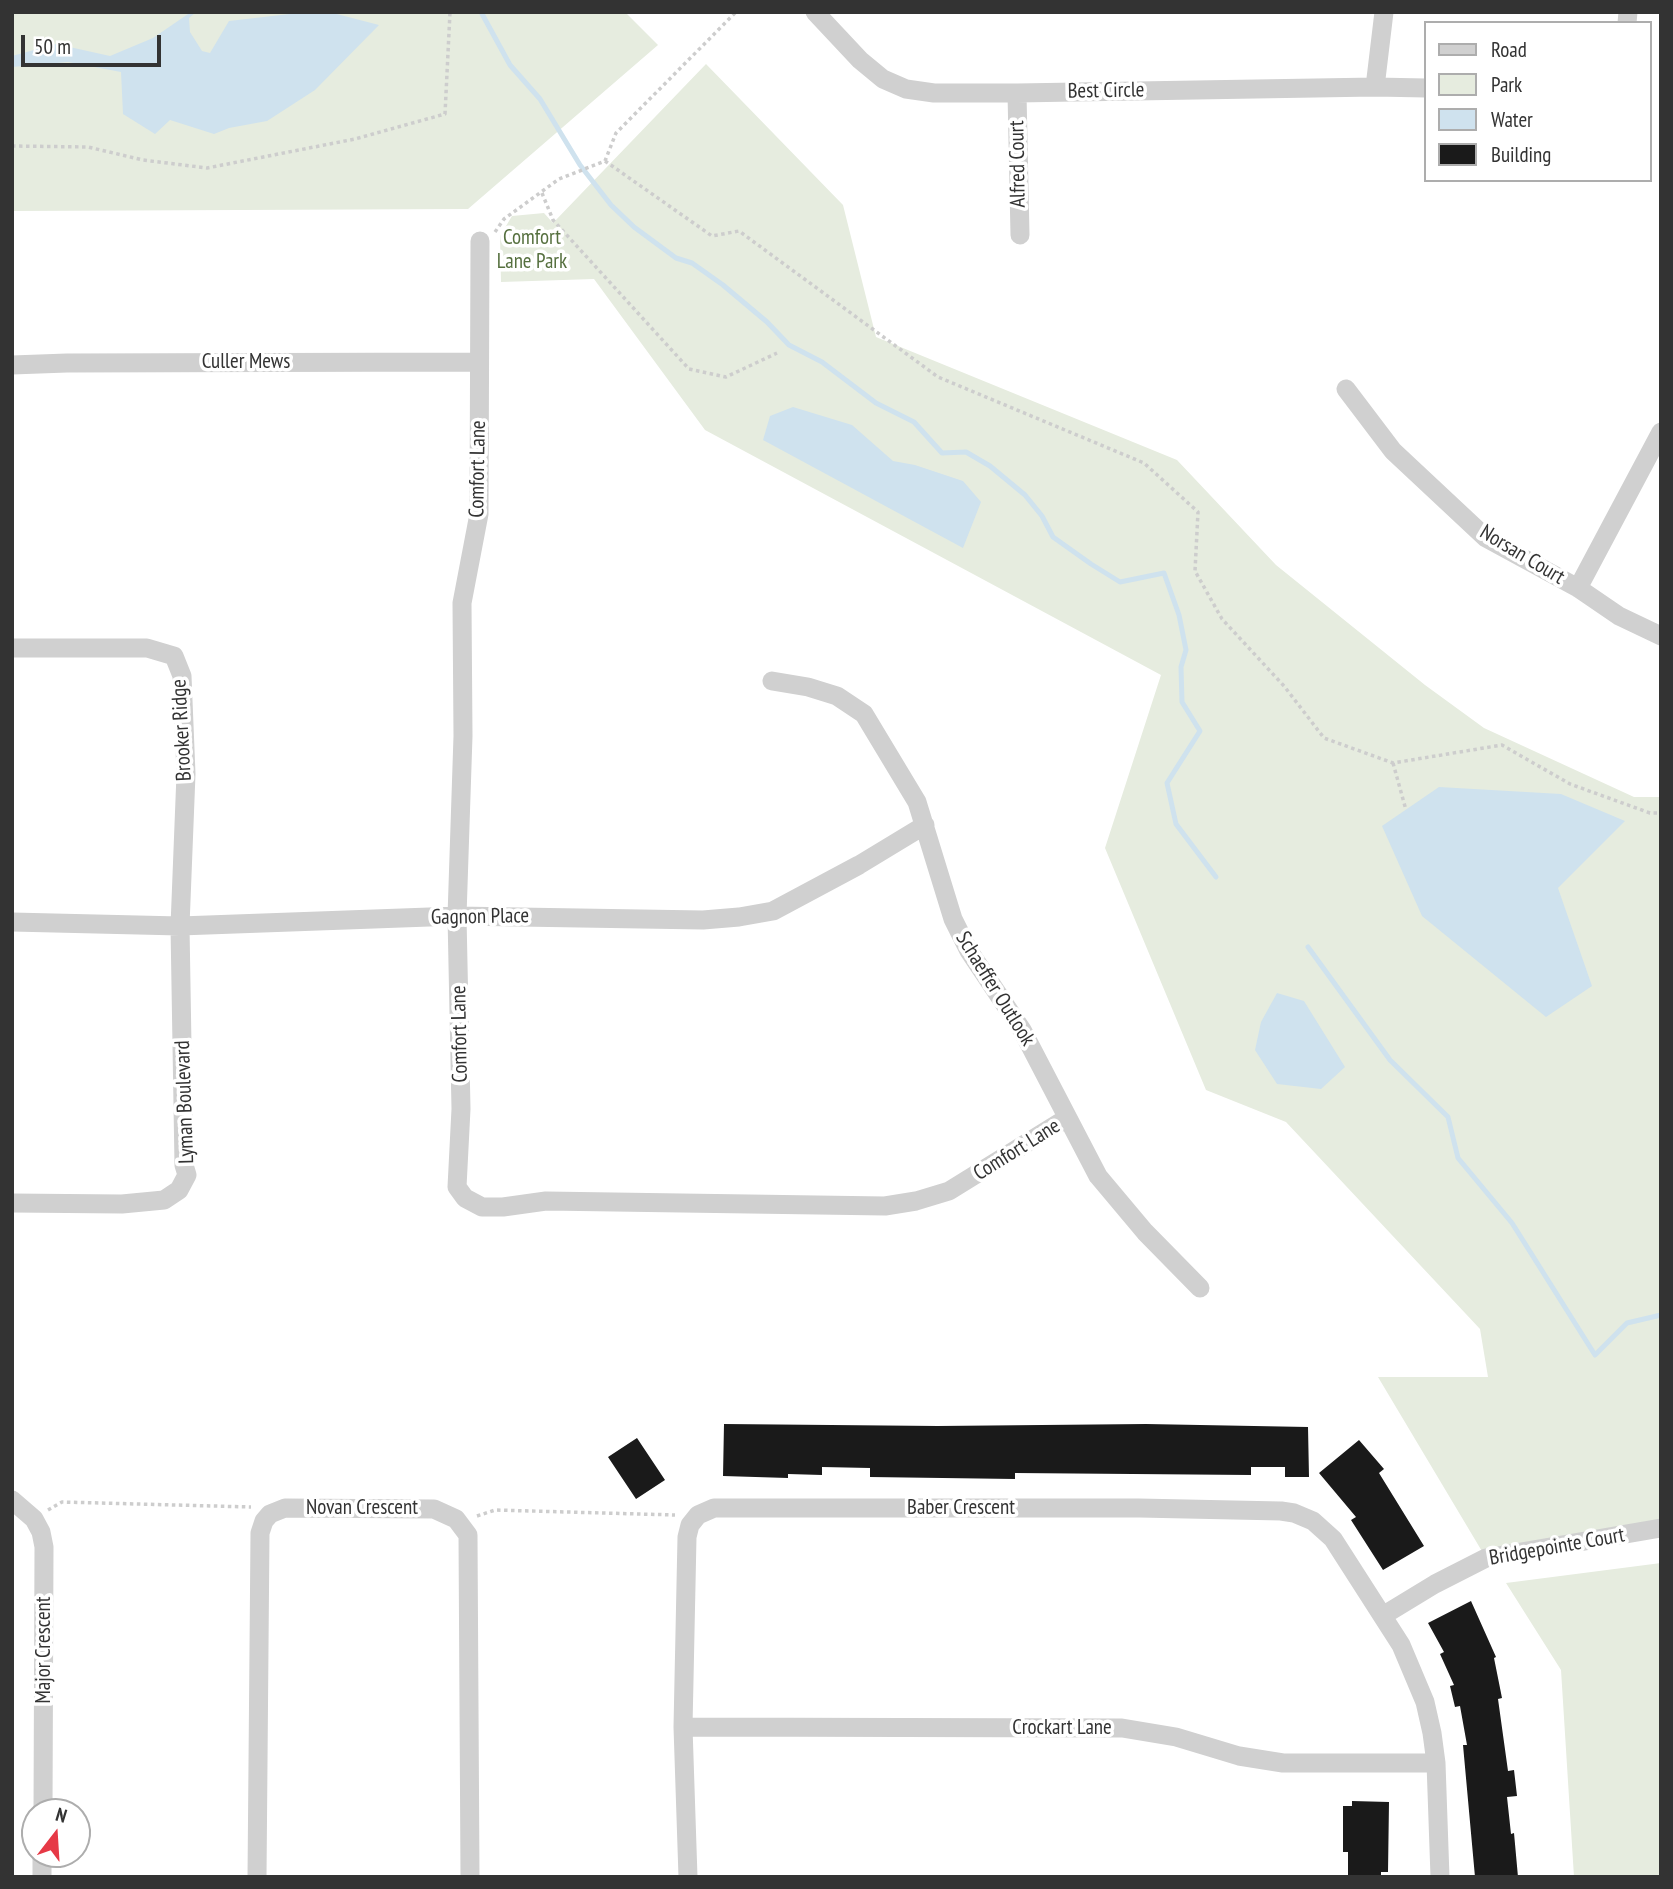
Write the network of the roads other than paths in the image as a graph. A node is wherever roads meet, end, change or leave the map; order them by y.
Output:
1 (815, 12) edge
2 (1384, 12) edge
3 (1375, 87) junction
4 (1424, 88) edge
5 (1017, 93) junction
6 (1020, 235) dead end
7 (480, 242) road end
8 (479, 362) junction
9 (12, 365) edge
10 (1346, 389) dead end
11 (1661, 432) edge
12 (1578, 588) junction
13 (1661, 636) edge
14 (12, 648) edge
15 (772, 681) dead end
16 (925, 825) junction
17 (457, 916) junction
18 (12, 922) edge
19 (180, 926) junction
20 (1067, 1118) junction
21 (12, 1203) edge
22 (1200, 1288) dead end
23 (12, 1500) edge
24 (1661, 1528) edge
25 (1384, 1615) junction
26 (683, 1727) junction
27 (1436, 1763) junction
28 (43, 1798) edge
29 (257, 1877) edge
30 (470, 1877) edge
31 (688, 1877) edge
32 (1440, 1877) edge

1 - 5 street, Best Circle
2 - 3 street
3 - 4 street, Best Circle
3 - 5 street, Best Circle
5 - 6 street, Alfred Court
7 - 8 street, Comfort Lane
8 - 9 street, Culler Mews
8 - 17 street, Comfort Lane
10 - 12 street, Norsan Court
11 - 12 street
12 - 13 street, Norsan Court
14 - 19 street, Brooker Ridge
15 - 16 street, Schaeffer Outlook
16 - 17 street, Gagnon Place
16 - 20 street, Schaeffer Outlook
17 - 19 street, Gagnon Place
17 - 20 street, Comfort Lane
18 - 19 street, Gagnon Place
19 - 21 street, Lyman Boulevard
20 - 22 street, Schaeffer Outlook
23 - 28 street, Major Crescent
24 - 25 street, Bridgepointe Court
25 - 26 street, Baber Crescent
25 - 27 street, Baber Crescent
26 - 27 street, Crockart Lane
26 - 31 street
27 - 32 street, Baber Crescent
29 - 30 street, Novan Crescent

